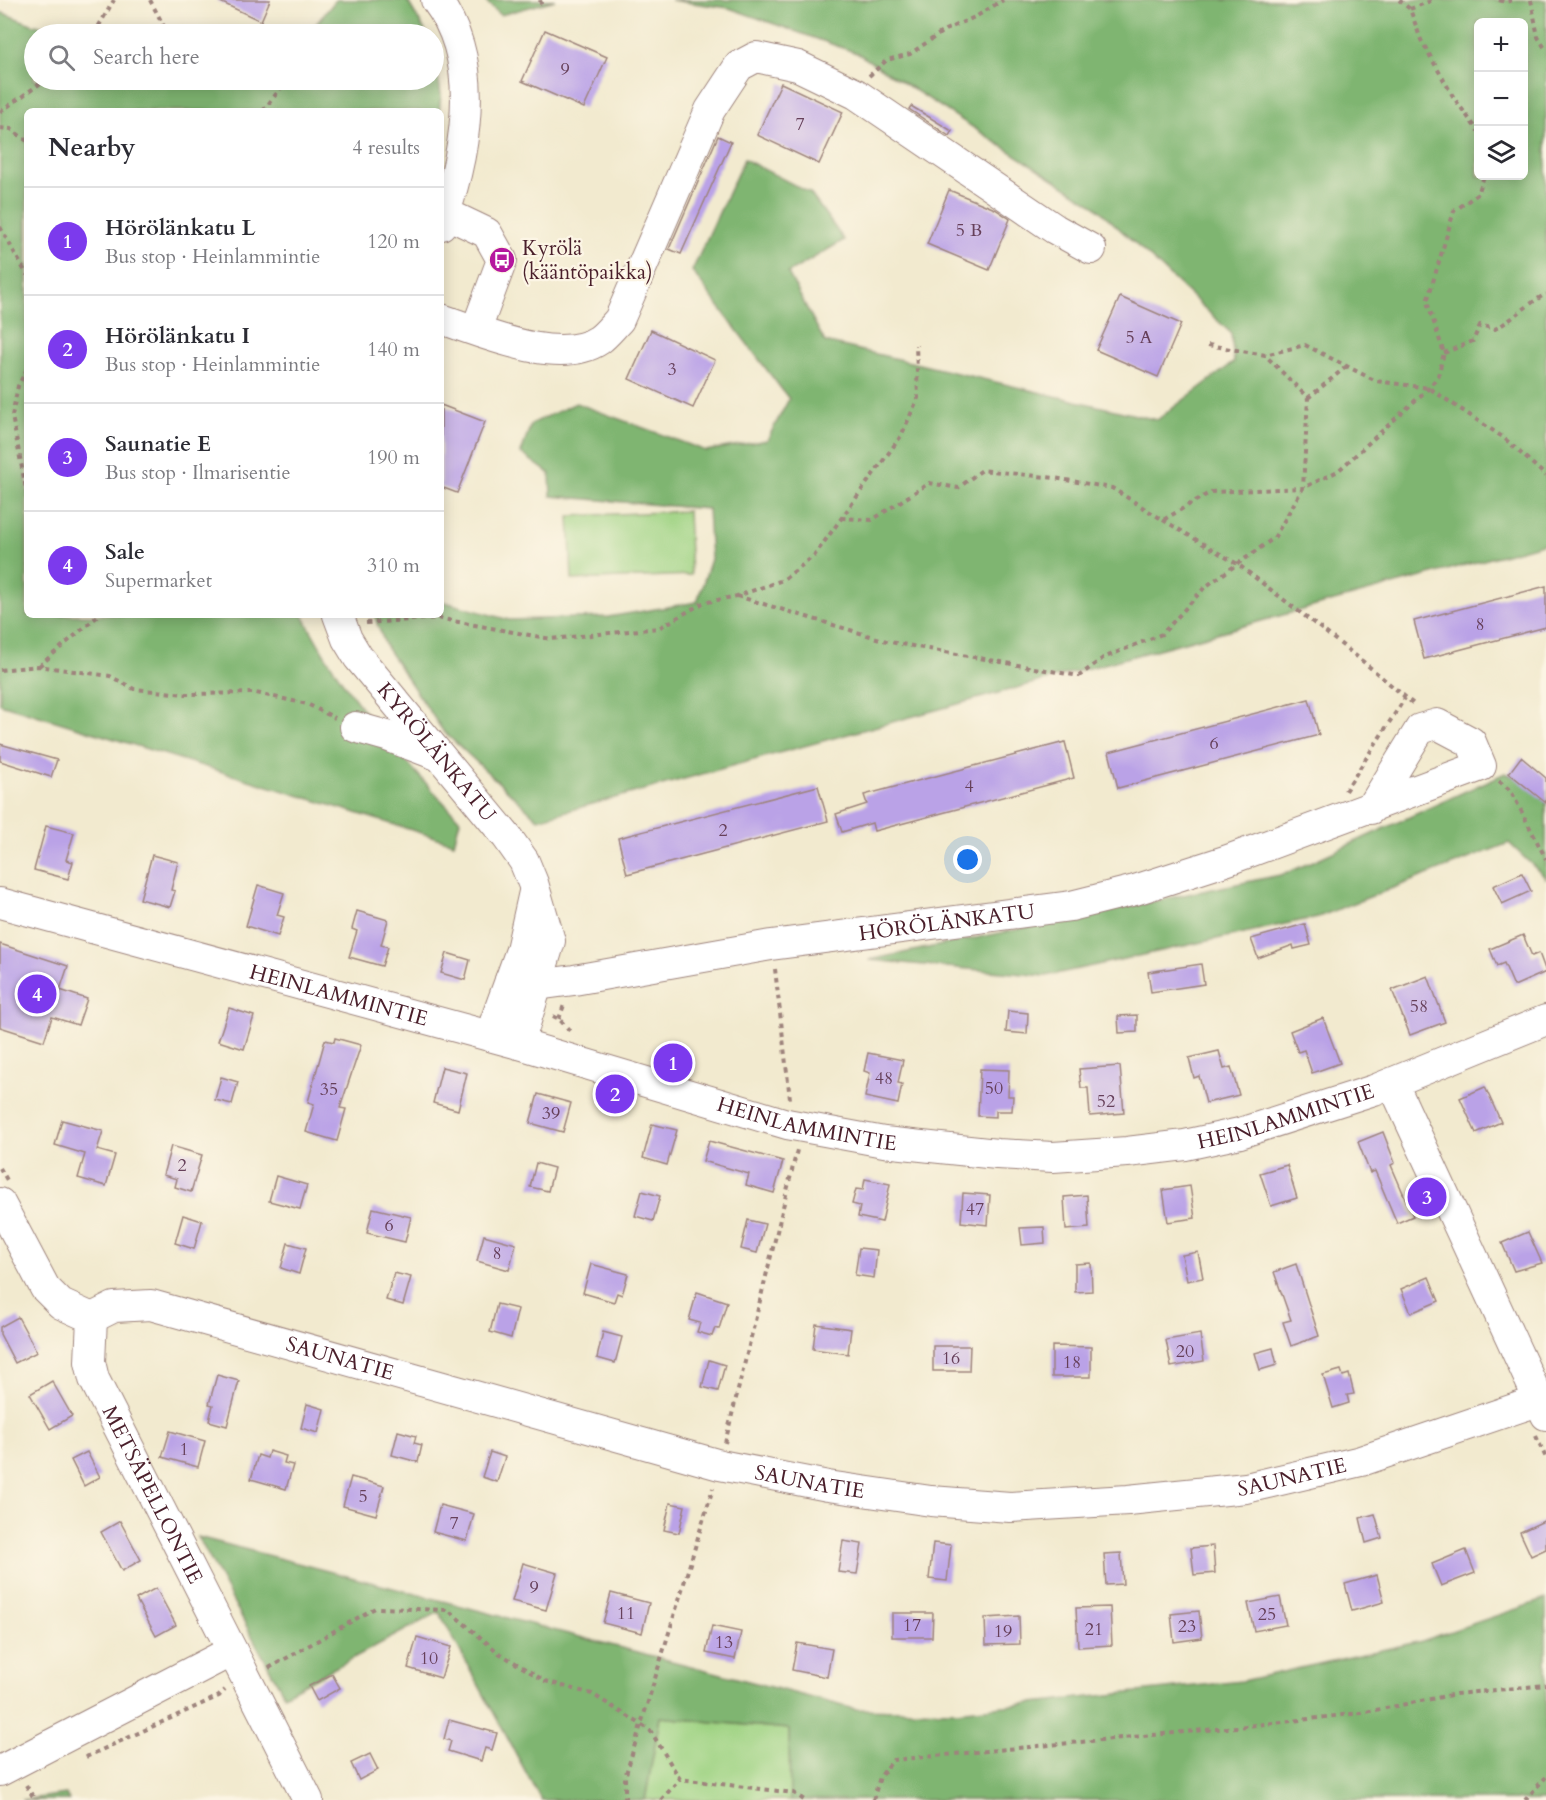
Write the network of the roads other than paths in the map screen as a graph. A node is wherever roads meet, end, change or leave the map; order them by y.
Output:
1 (436, 0) edge
2 (450, 0) edge
3 (454, 33) junction
4 (444, 215) edge
5 (444, 219) edge
6 (1091, 249) dead end
7 (444, 320) edge
8 (476, 330) junction
9 (340, 620) edge
10 (355, 727) road end
11 (440, 756) junction
12 (1371, 808) junction
13 (0, 903) edge
14 (523, 982) junction
15 (1546, 1020) edge
16 (490, 1036) junction
17 (519, 1044) junction
18 (1393, 1084) junction
19 (0, 1203) edge
20 (92, 1318) junction
21 (1542, 1408) edge
22 (246, 1666) junction
23 (0, 1770) edge
24 (308, 1800) edge

1 - 3 street
2 - 3 street
3 - 4 street
5 - 8 street
6 - 8 street
7 - 8 street
9 - 11 street, KYRÖLÄNKATU
10 - 11 street
11 - 14 street, KYRÖLÄNKATU
12 - 12 street, HÖRÖLÄNKATU
12 - 14 street, HÖRÖLÄNKATU
13 - 16 street, HEINLAMMINTIE
14 - 16 street, KYRÖLÄNKATU
14 - 17 street, KYRÖLÄNKATU
15 - 18 street, HEINLAMMINTIE
16 - 17 street, HEINLAMMINTIE
17 - 18 street, HEINLAMMINTIE
18 - 21 street
19 - 20 street
20 - 21 street, SAUNATIE
20 - 22 street, METSÄPELLONTIE
22 - 23 street
22 - 24 street, METSÄPELLONTIE

